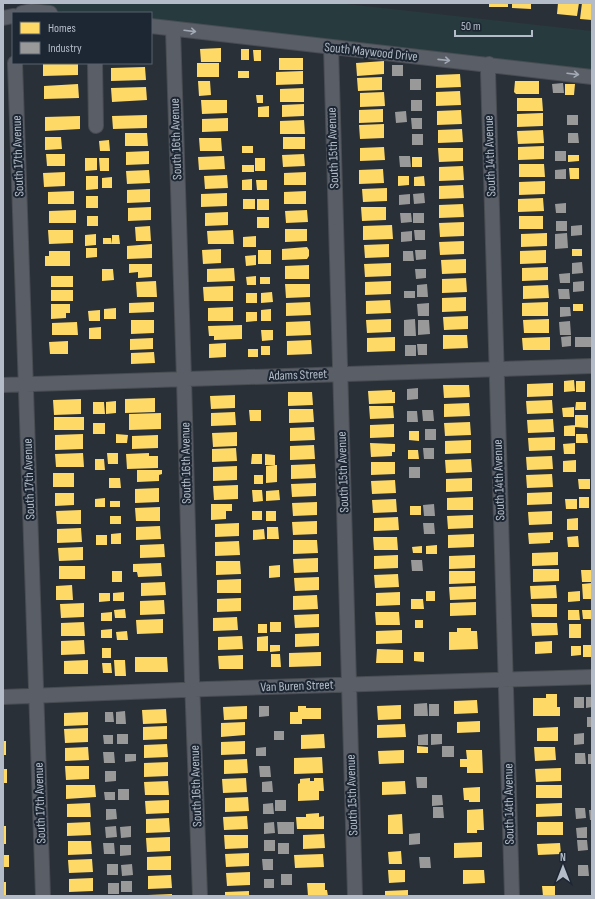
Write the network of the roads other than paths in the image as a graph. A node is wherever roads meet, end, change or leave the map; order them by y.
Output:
1 (26, 12) edge
2 (40, 12) edge
3 (152, 26) edge
4 (173, 29) junction
5 (331, 47) junction
6 (15, 64) edge
7 (95, 64) edge
8 (489, 64) junction
9 (592, 77) edge
10 (96, 126) dead end
11 (592, 366) edge
12 (496, 369) junction
13 (340, 374) junction
14 (184, 379) junction
15 (26, 384) junction
16 (3, 385) edge
17 (592, 677) edge
18 (506, 680) junction
19 (348, 684) junction
20 (192, 689) junction
21 (37, 696) junction
22 (3, 697) edge
23 (43, 896) edge
24 (200, 896) edge
25 (355, 896) edge
26 (512, 896) edge

1 - 2 street
3 - 4 street, South Maywood Drive
4 -> 5 street, South Maywood Drive
4 - 14 street, South 16th Avenue
5 -> 8 street, South Maywood Drive
5 - 13 street, South 15th Avenue
6 - 15 street, South 17th Avenue
7 - 10 street
8 -> 9 street, South Maywood Drive
8 - 12 street, South 14th Avenue
11 - 12 street, Adams Street
12 - 13 street, Adams Street
12 - 18 street, South 14th Avenue
13 - 14 street, Adams Street
13 - 19 street, South 15th Avenue
14 - 15 street, Adams Street
14 - 20 street, South 16th Avenue
15 - 16 street, Adams Street
15 - 21 street, South 17th Avenue
17 - 18 street, Van Buren Street
18 - 19 street, Van Buren Street
18 - 26 street, South 14th Avenue
19 - 20 street, Van Buren Street
19 - 25 street, South 15th Avenue
20 - 21 street, Van Buren Street
20 - 24 street, South 16th Avenue
21 - 22 street, Van Buren Street
21 - 23 street, South 17th Avenue

